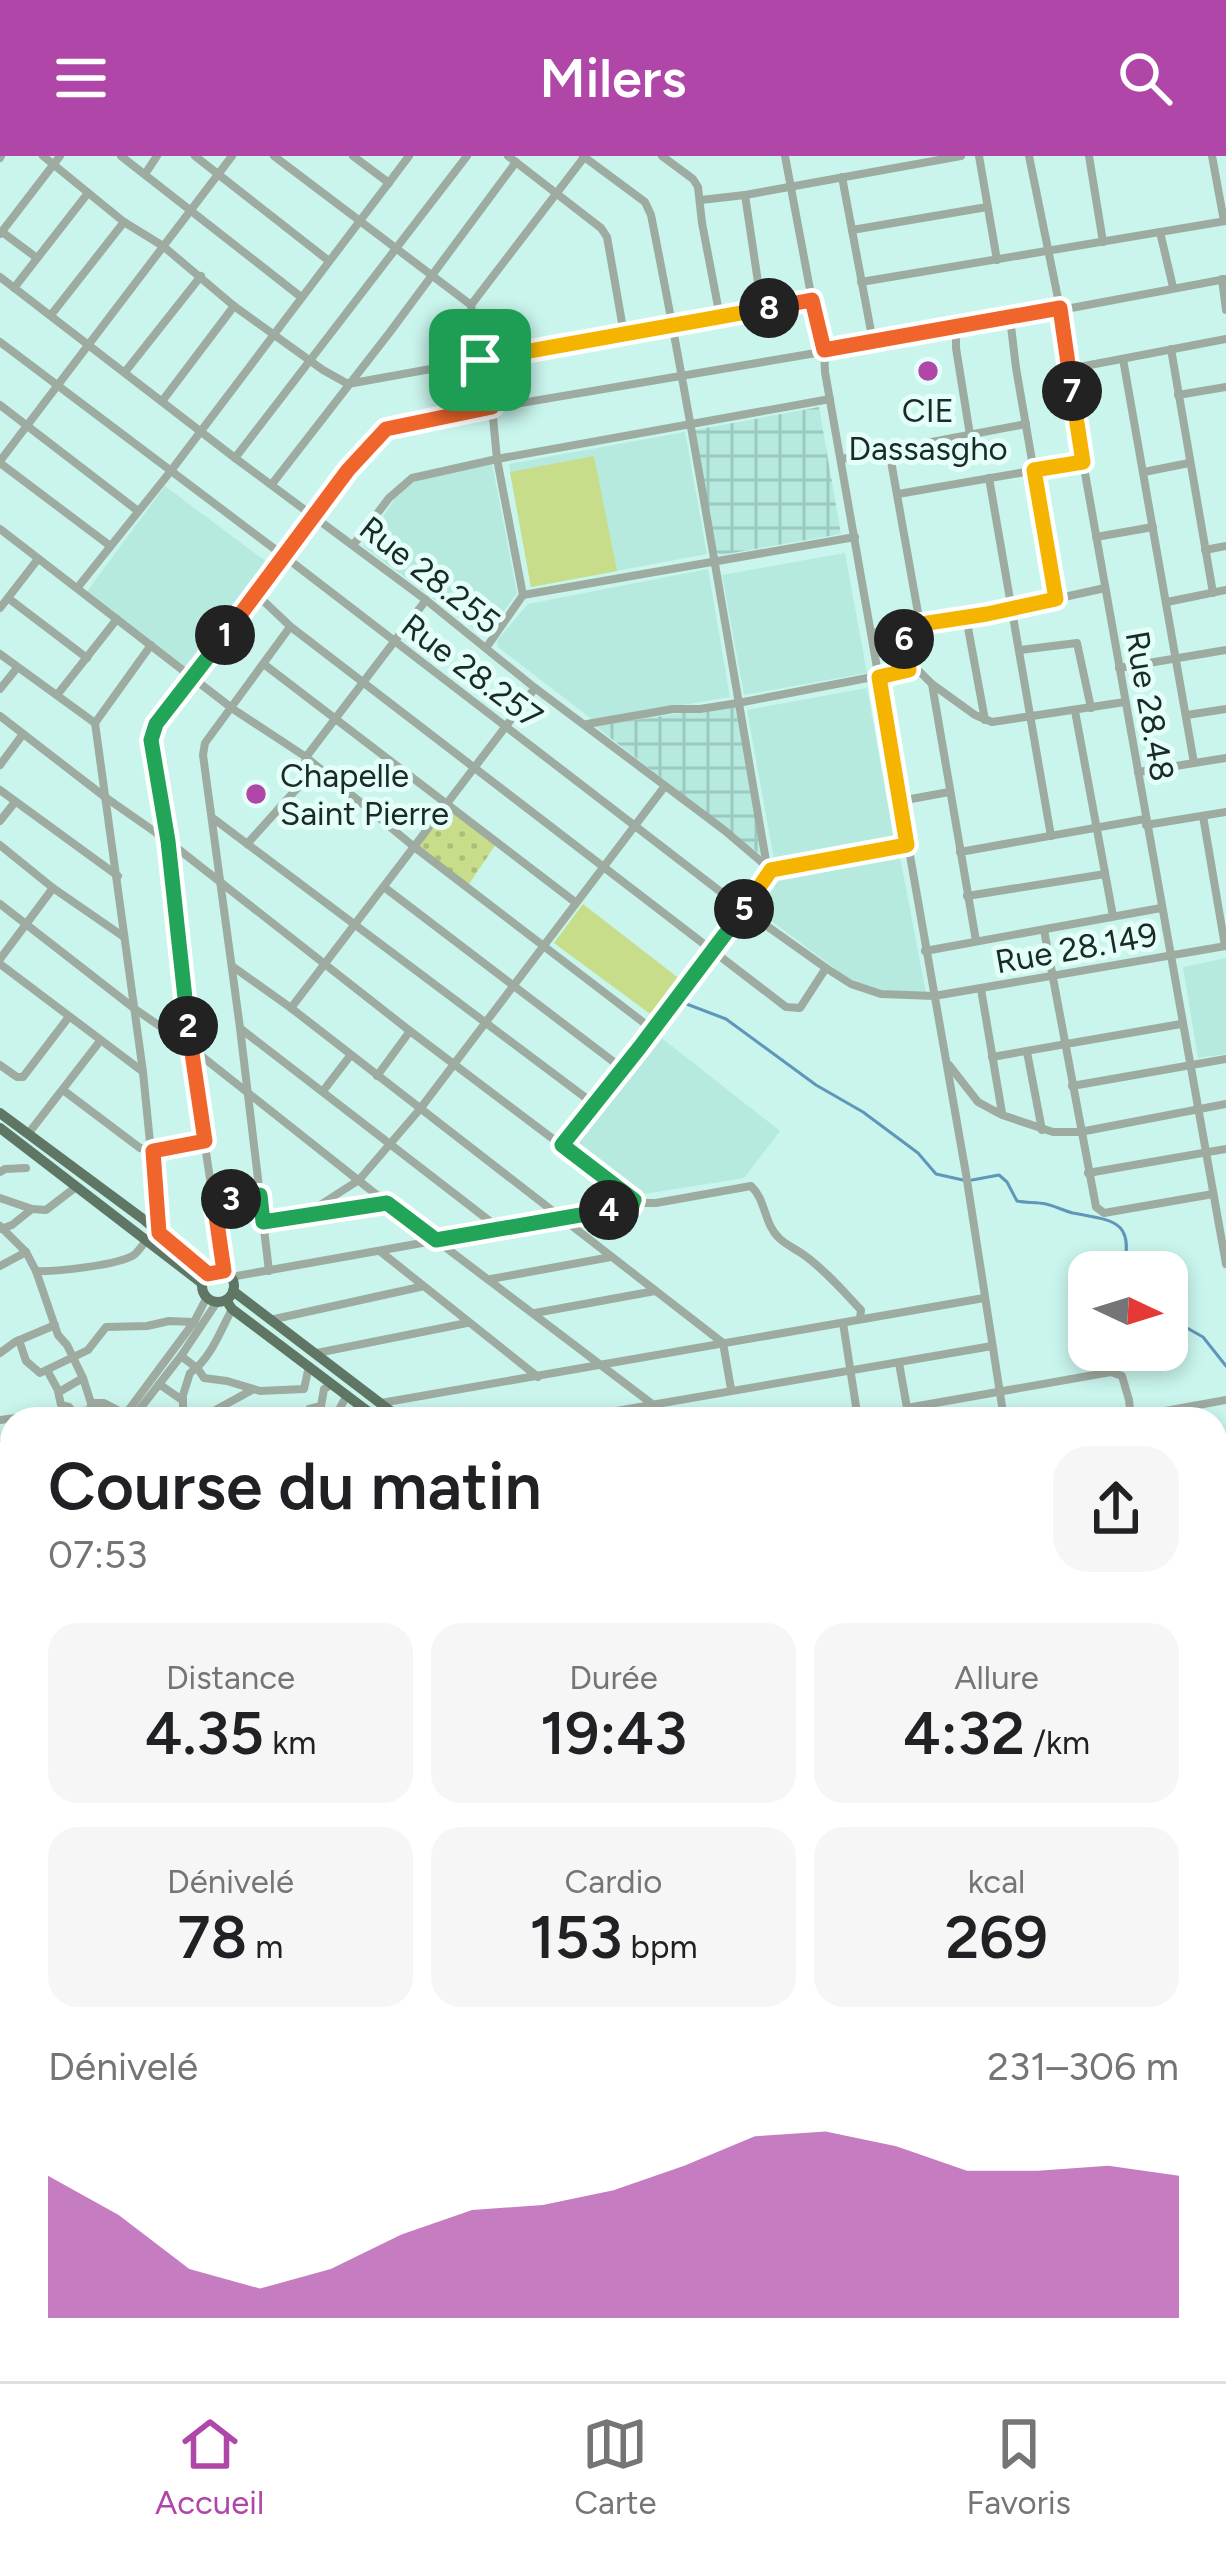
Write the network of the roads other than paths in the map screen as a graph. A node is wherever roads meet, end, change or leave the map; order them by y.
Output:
1 (43, 156) edge
2 (121, 156) edge
3 (157, 156) edge
4 (195, 156) edge
5 (232, 156) edge
6 (274, 156) edge
7 (353, 156) edge
8 (409, 156) edge
9 (467, 156) edge
10 (584, 156) edge
11 (662, 156) edge
12 (785, 156) edge
13 (896, 156) edge
14 (961, 156) edge
15 (979, 156) edge
16 (1029, 156) edge
17 (1089, 156) edge
18 (1212, 156) edge
19 (512, 159) edge
20 (57, 160) edge
21 (898, 168) junction
22 (145, 174) junction
23 (218, 174) junction
24 (842, 177) junction
25 (389, 182) junction
26 (791, 186) junction
27 (88, 193) junction
28 (556, 194) junction
29 (745, 195) junction
30 (701, 200) junction
31 (987, 207) junction
32 (190, 210) junction
33 (1225, 221) edge
34 (124, 222) junction
35 (359, 222) junction
36 (852, 230) junction
37 (1160, 232) junction
38 (1, 233) edge
39 (1103, 242) junction
40 (163, 246) junction
41 (395, 249) junction
42 (1048, 251) junction
43 (37, 258) junction
44 (329, 260) junction
45 (997, 260) junction
46 (432, 275) junction
47 (201, 276) junction
48 (0, 277) edge
49 (1224, 279) edge
50 (860, 282) junction
51 (1173, 286) junction
52 (14, 288) junction
53 (301, 297) junction
54 (812, 300) junction
55 (471, 304) junction
56 (234, 306) junction
57 (1060, 308) junction
58 (762, 309) junction
59 (1226, 310) edge
60 (50, 316) junction
61 (720, 316) junction
62 (1010, 318) junction
63 (672, 325) junction
64 (956, 328) junction
65 (273, 334) junction
66 (624, 334) junction
67 (1226, 339) edge
68 (0, 342) edge
69 (873, 342) junction
70 (87, 344) junction
71 (1171, 349) junction
72 (824, 350) junction
73 (1123, 359) junction
74 (310, 360) junction
75 (480, 360) junction
76 (1069, 369) junction
77 (125, 373) junction
78 (682, 375) junction
79 (348, 384) junction
80 (57, 385) junction
81 (1226, 387) edge
82 (1178, 395) junction
83 (830, 399) junction
84 (163, 400) junction
85 (0, 406) edge
86 (492, 407) junction
87 (1026, 424) junction
88 (28, 425) junction
89 (689, 426) junction
90 (200, 431) junction
91 (970, 435) junction
92 (890, 450) junction
93 (235, 458) junction
94 (497, 458) junction
95 (842, 460) junction
96 (0, 462) edge
97 (1083, 462) junction
98 (1189, 463) junction
99 (1034, 470) junction
100 (170, 472) junction
101 (1144, 472) junction
102 (989, 478) junction
103 (272, 484) junction
104 (898, 494) junction
105 (138, 511) junction
106 (314, 515) junction
107 (1153, 527) junction
108 (1, 532) edge
109 (855, 537) junction
110 (1096, 537) junction
111 (110, 545) junction
112 (354, 545) junction
113 (1226, 546) edge
114 (1205, 550) junction
115 (284, 556) junction
116 (38, 559) junction
117 (714, 562) junction
118 (78, 587) junction
119 (1105, 588) junction
120 (1226, 590) edge
121 (1213, 593) junction
122 (256, 594) junction
123 (523, 595) junction
124 (8, 598) junction
125 (1056, 599) junction
126 (426, 600) junction
127 (1167, 602) junction
128 (0, 608) edge
129 (1010, 608) junction
130 (966, 617) junction
131 (117, 619) junction
132 (920, 624) junction
133 (291, 627) junction
134 (902, 627) junction
135 (871, 633) junction
136 (394, 642) junction
137 (151, 644) junction
138 (486, 648) junction
139 (1020, 650) junction
140 (1226, 650) edge
141 (0, 654) edge
142 (87, 658) junction
143 (1177, 658) junction
144 (265, 664) junction
145 (17, 668) junction
146 (1119, 668) junction
147 (909, 670) junction
148 (193, 676) junction
149 (879, 677) junction
150 (363, 682) junction
151 (932, 684) junction
152 (535, 688) junction
153 (0, 689) edge
154 (58, 695) junction
155 (1125, 702) junction
156 (738, 703) junction
157 (1091, 708) junction
158 (232, 709) junction
159 (1226, 709) edge
160 (1075, 711) junction
161 (1031, 715) junction
162 (1187, 715) junction
163 (0, 716) edge
164 (334, 717) junction
165 (986, 720) junction
166 (95, 723) junction
167 (585, 724) junction
168 (504, 726) junction
169 (23, 734) junction
170 (306, 757) junction
171 (1226, 758) edge
172 (1194, 763) junction
173 (0, 765) edge
174 (473, 766) junction
175 (1138, 772) junction
176 (665, 786) junction
177 (0, 790) edge
178 (949, 792) junction
179 (105, 797) junction
180 (900, 801) junction
181 (15, 802) junction
182 (445, 803) junction
183 (1226, 812) edge
184 (1203, 816) junction
185 (212, 818) junction
186 (0, 821) edge
187 (1146, 822) junction
188 (635, 824) junction
189 (1097, 828) junction
190 (1051, 836) junction
191 (168, 841) junction
192 (247, 844) junction
193 (0, 845) edge
194 (907, 845) junction
195 (413, 846) junction
196 (960, 852) junction
197 (602, 867) junction
198 (769, 869) junction
199 (1105, 874) junction
200 (118, 875) junction
201 (219, 881) junction
202 (384, 887) junction
203 (53, 888) junction
204 (967, 896) junction
205 (574, 902) junction
206 (0, 904) edge
207 (1161, 908) junction
208 (743, 909) junction
209 (1113, 916) junction
210 (356, 923) junction
211 (27, 925) junction
212 (1043, 930) junction
213 (125, 939) junction
214 (976, 941) junction
215 (543, 945) junction
216 (1226, 946) edge
217 (926, 951) junction
218 (712, 952) junction
219 (1169, 956) junction
220 (0, 962) edge
221 (325, 964) junction
222 (231, 965) junction
223 (826, 968) junction
224 (1052, 976) junction
225 (514, 984) junction
226 (981, 988) junction
227 (934, 996) junction
228 (291, 1008) junction
229 (135, 1009) junction
230 (68, 1018) junction
231 (484, 1024) junction
232 (1181, 1024) junction
233 (240, 1028) junction
234 (410, 1030) junction
235 (652, 1030) junction
236 (100, 1041) junction
237 (1064, 1045) junction
238 (190, 1047) junction
239 (1027, 1052) junction
240 (350, 1056) junction
241 (992, 1057) junction
242 (945, 1058) junction
243 (1226, 1059) edge
244 (454, 1063) junction
245 (0, 1064) edge
246 (1189, 1065) junction
247 (623, 1069) junction
248 (143, 1072) junction
249 (377, 1076) junction
250 (1072, 1086) junction
251 (63, 1090) junction
252 (322, 1091) junction
253 (248, 1095) junction
254 (594, 1103) junction
255 (1226, 1104) edge
256 (420, 1109) junction
257 (1197, 1109) junction
258 (0, 1112) edge
259 (1002, 1115) junction
260 (0, 1128) edge
261 (1042, 1130) junction
262 (1080, 1132) junction
263 (28, 1134) junction
264 (205, 1141) junction
265 (389, 1142) junction
266 (562, 1145) junction
267 (1226, 1149) edge
268 (153, 1151) junction
269 (1206, 1152) junction
270 (26, 1168) dead end
271 (0, 1172) edge
272 (1088, 1173) junction
273 (358, 1180) junction
274 (77, 1186) junction
275 (1213, 1194) junction
276 (260, 1195) junction
277 (0, 1198) edge
278 (214, 1202) junction
279 (387, 1203) junction
280 (634, 1203) junction
281 (32, 1209) junction
282 (303, 1216) junction
283 (562, 1218) junction
284 (263, 1222) junction
285 (1, 1228) edge
286 (501, 1229) junction
287 (159, 1233) junction
288 (147, 1240) junction
289 (436, 1240) junction
290 (380, 1251) junction
291 (26, 1252) junction
292 (1225, 1254) edge
293 (611, 1257) junction
294 (1226, 1264) edge
295 (0, 1266) edge
296 (36, 1271) junction
297 (269, 1271) junction
298 (227, 1274) junction
299 (489, 1279) junction
300 (421, 1286) junction
301 (655, 1291) junction
302 (218, 1294) junction
303 (984, 1298) junction
304 (533, 1313) junction
305 (270, 1319) junction
306 (860, 1319) junction
307 (194, 1322) junction
308 (469, 1322) junction
309 (843, 1323) junction
310 (55, 1325) junction
311 (19, 1340) junction
312 (723, 1342) junction
313 (992, 1346) junction
314 (0, 1353) edge
315 (315, 1354) junction
316 (181, 1355) junction
317 (74, 1358) junction
318 (899, 1363) junction
319 (602, 1364) junction
320 (309, 1366) junction
321 (198, 1369) junction
322 (47, 1370) junction
323 (850, 1371) junction
324 (538, 1377) junction
325 (83, 1378) junction
326 (159, 1384) junction
327 (328, 1386) junction
328 (304, 1388) junction
329 (731, 1389) junction
330 (254, 1390) junction
331 (58, 1391) junction
332 (999, 1391) junction
333 (346, 1395) junction
334 (182, 1400) junction
335 (1226, 1400) edge
336 (380, 1403) junction
337 (654, 1405) junction
338 (69, 1407) edge
339 (90, 1407) edge
340 (133, 1407) edge
341 (136, 1407) edge
342 (182, 1407) edge
343 (221, 1407) edge
344 (315, 1407) edge
345 (340, 1407) edge
346 (361, 1407) edge
347 (385, 1407) edge
348 (642, 1407) edge
349 (657, 1407) edge
350 (855, 1407) edge
351 (907, 1407) edge
352 (912, 1407) edge
353 (1002, 1407) edge
354 (1129, 1407) edge
355 (1189, 1407) edge

1 - 20 street
2 - 22 street
3 - 22 street
4 - 23 street
5 - 23 street
6 - 35 street
7 - 25 street
8 - 25 street
9 - 41 street
10 - 28 street
10 - 63 street
11 - 30 street
12 - 26 street
13 - 21 street
14 - 21 street
15 - 31 street
16 - 42 street, Rue 28.48
17 - 39 street
18 - 33 street
19 - 28 street
19 - 46 street
20 - 27 street
20 - 38 street
21 - 24 street
22 - 32 street
23 - 32 street
23 - 44 street
24 - 26 street
24 - 36 street
25 - 35 street
26 - 29 street
26 - 54 street
27 - 34 street
27 - 43 street
28 - 55 street
28 - 66 street
29 - 30 street
29 - 58 street
30 - 61 street
31 - 36 street
31 - 45 street
32 - 40 street
32 - 53 street
33 - 37 street
34 - 40 street
34 - 60 street
35 - 41 street
35 - 44 street
36 - 50 street
37 - 39 street
37 - 51 street
38 - 43 street
39 - 42 street
40 - 47 street
40 - 70 street
41 - 46 street
41 - 74 street
42 - 45 street
42 - 57 street, Rue 28.48
43 - 52 street
44 - 53 street
45 - 50 street
46 - 55 street
46 - 79 street
47 - 56 street
47 - 77 street
48 - 52 street, Rue 28.255
49 - 51 street
49 - 59 street
50 - 69 street
51 - 57 street
52 - 60 street, Rue 28.255
53 - 65 street
54 - 58 street
54 - 72 street
55 - 75 street
56 - 65 street
56 - 84 street
57 - 62 street
57 - 76 street, Rue 28.48
58 - 61 street
60 - 70 street, Rue 28.255
61 - 63 street
62 - 64 street
62 - 87 street
63 - 66 street
63 - 78 street
64 - 69 street
64 - 91 street
65 - 74 street
65 - 90 street
66 - 75 street
67 - 71 street
68 - 80 street, Rue 28.257
69 - 72 street
70 - 77 street, Rue 28.255
70 - 80 street
71 - 73 street
71 - 82 street
72 - 78 street
72 - 83 street
73 - 76 street
73 - 101 street
74 - 79 street
74 - 93 street
75 - 79 street
75 - 86 street
76 - 97 street, Rue 28.48
77 - 84 street, Rue 28.255
78 - 86 street
78 - 89 street
79 - 103 street
80 - 88 street
80 - 100 street, Rue 28.257
81 - 82 street
82 - 98 street
83 - 89 street
83 - 95 street
84 - 90 street, Rue 28.255
85 - 88 street
86 - 94 street
86 - 106 street
87 - 91 street
87 - 99 street
88 - 96 street
88 - 105 street
89 - 94 street
89 - 117 street
90 - 93 street, Rue 28.255
90 - 100 street
91 - 92 street
92 - 95 street
92 - 104 street
93 - 103 street, Rue 28.255
94 - 112 street
94 - 123 street
95 - 109 street
96 - 111 street
97 - 99 street
97 - 110 street, Rue 28.48
98 - 101 street
98 - 114 street
99 - 102 street
99 - 125 street
100 - 105 street
100 - 115 street, Rue 28.257
101 - 107 street
102 - 104 street
102 - 129 street
103 - 106 street, Rue 28.255
104 - 132 street
105 - 111 street
106 - 112 street, Rue 28.255
106 - 115 street
107 - 110 street
107 - 127 street
108 - 116 street
109 - 117 street
109 - 135 street
110 - 119 street, Rue 28.48
111 - 118 street
112 - 126 street, Rue 28.255
113 - 114 street
114 - 121 street
115 - 122 street
115 - 136 street, Rue 28.257
116 - 118 street
116 - 124 street
117 - 123 street
117 - 156 street
118 - 131 street
119 - 125 street
119 - 146 street, Rue 28.48
120 - 121 street
121 - 127 street
122 - 133 street
122 - 148 street
123 - 138 street
124 - 128 street
124 - 142 street
125 - 129 street
126 - 136 street
126 - 138 street, Rue 28.255
127 - 143 street
129 - 130 street
129 - 139 street
130 - 132 street
130 - 165 street
131 - 137 street
131 - 142 street
132 - 134 street
133 - 144 street
133 - 150 street
134 - 135 street
134 - 147 street
135 - 149 street
136 - 150 street
136 - 168 street, Rue 28.257
137 - 148 street
137 - 166 street
138 - 152 street, Rue 28.255
139 - 157 street
139 - 161 street
140 - 143 street
141 - 145 street
142 - 154 street
143 - 146 street
143 - 162 street
144 - 158 street
144 - 164 street
145 - 153 street
145 - 154 street
146 - 155 street, Rue 28.48
147 - 149 street
147 - 151 street
148 - 158 street
148 - 191 street
149 - 156 street
149 - 180 street
150 - 164 street
150 - 174 street
151 - 165 street
151 - 178 street
152 - 167 street, Rue 28.255
152 - 168 street
154 - 166 street
155 - 157 street
155 - 175 street, Rue 28.48
156 - 167 street
156 - 198 street
157 - 160 street
158 - 170 street
158 - 185 street
159 - 162 street
160 - 161 street
160 - 189 street
161 - 165 street
161 - 190 street
162 - 172 street
163 - 169 street
164 - 170 street
164 - 182 street
166 - 179 street
167 - 176 street, Rue 28.255
168 - 174 street
168 - 188 street, Rue 28.257
169 - 173 street
169 - 179 street
170 - 192 street
170 - 195 street
171 - 172 street
172 - 175 street
174 - 182 street
174 - 197 street
175 - 187 street, Rue 28.48
176 - 188 street
176 - 198 street, Rue 28.255
177 - 181 street
178 - 180 street
178 - 196 street
179 - 191 street
179 - 200 street
180 - 194 street
181 - 186 street
181 - 200 street
182 - 195 street
182 - 205 street
183 - 184 street
184 - 187 street
184 - 216 street
185 - 192 street
185 - 201 street
187 - 189 street
187 - 207 street, Rue 28.48
188 - 197 street
188 - 208 street, Rue 28.257
189 - 190 street
189 - 199 street
190 - 196 street
191 - 201 street
191 - 238 street
192 - 210 street
193 - 203 street
194 - 198 street
194 - 217 street
195 - 202 street
195 - 215 street
196 - 204 street
197 - 205 street
197 - 218 street
198 - 208 street
199 - 204 street
199 - 209 street
200 - 213 street
201 - 221 street
201 - 222 street
202 - 210 street
202 - 225 street
203 - 211 street
203 - 213 street
204 - 214 street
205 - 215 street
206 - 211 street
207 - 209 street
207 - 219 street, Rue 28.48
208 - 218 street
208 - 223 street, Rue 28.257
209 - 212 street
210 - 221 street
210 - 231 street
211 - 220 street
211 - 229 street
212 - 214 street
212 - 224 street
213 - 229 street
214 - 217 street
215 - 225 street
215 - 235 street
216 - 219 street, Rue 28.149
217 - 227 street
218 - 223 street
218 - 235 street
219 - 224 street, Rue 28.149
219 - 232 street, Rue 28.48
220 - 230 street
221 - 228 street
221 - 234 street
222 - 228 street
222 - 233 street
223 - 227 street, Rue 28.257
224 - 226 street, Rue 28.149
224 - 237 street
225 - 231 street
225 - 247 street
226 - 227 street, Rue 28.149
226 - 241 street
227 - 242 street
228 - 240 street
229 - 238 street
229 - 248 street
230 - 236 street
230 - 245 street
231 - 244 street
231 - 254 street
232 - 237 street
232 - 246 street, Rue 28.48
233 - 252 street
233 - 253 street
234 - 244 street
234 - 249 street
235 - 247 street
236 - 248 street
236 - 251 street
237 - 239 street
237 - 250 street
238 - 253 street
238 - 264 street
239 - 241 street
239 - 261 street
240 - 249 street
240 - 252 street
241 - 259 street
242 - 259 street
242 - 303 street
243 - 246 street
244 - 256 street
244 - 266 street
246 - 250 street
246 - 257 street, Rue 28.48
247 - 254 street
248 - 268 street
249 - 256 street
250 - 262 street
251 - 263 street
251 - 268 street
252 - 265 street
253 - 273 street
253 - 276 street
254 - 266 street
255 - 257 street
256 - 265 street
256 - 283 street
257 - 262 street
257 - 269 street, Rue 28.48
258 - 263 main road
259 - 261 street
260 - 274 main road
261 - 262 street
262 - 272 street
263 - 287 main road
264 - 268 street
264 - 278 street
265 - 273 street
265 - 286 street
266 - 280 street
267 - 269 street
268 - 287 street
269 - 272 street
269 - 275 street, Rue 28.48
270 - 271 street
272 - 275 street
273 - 279 street
273 - 282 street
274 - 281 street
274 - 288 main road
275 - 292 street, Rue 28.48
276 - 278 street
276 - 284 street
277 - 281 street
278 - 298 street
279 - 282 street
279 - 289 street
280 - 283 street
280 - 306 street
281 - 285 street
282 - 284 street
283 - 286 street
283 - 293 street
284 - 297 street
285 - 291 street
286 - 289 street
287 - 302 main road
288 - 296 street
288 - 302 main road
289 - 290 street
289 - 299 street
290 - 297 street
290 - 300 street
291 - 295 street
291 - 296 street
292 - 294 street, Rue 28.48
293 - 299 street
293 - 301 street
296 - 310 street
297 - 298 street
298 - 302 main road
298 - 302 main road
299 - 304 street
300 - 305 street
300 - 308 street
301 - 304 street
301 - 312 street
302 - 305 main road
302 - 307 street
302 - 316 street
302 - 320 main road
302 - 321 street
303 - 306 street
303 - 313 street
304 - 319 street
305 - 315 main road
306 - 309 street
307 - 317 street
307 - 340 street
308 - 315 street
308 - 324 street
309 - 312 street
309 - 323 street
310 - 311 street
310 - 317 street
311 - 314 street
311 - 322 street
312 - 319 street
312 - 329 street
313 - 318 street
313 - 332 street
315 - 336 main road
316 - 321 street
316 - 326 street
317 - 322 street
317 - 325 street
318 - 323 street
318 - 351 street
319 - 324 street
319 - 337 street
320 - 327 main road
320 - 328 street
321 - 330 street
321 - 334 street
322 - 331 street
323 - 329 street
323 - 350 street
324 - 336 street
325 - 331 street
325 - 339 street
326 - 334 street
326 - 341 street
327 - 328 street
327 - 333 main road
327 - 344 street
328 - 330 street
329 - 337 street
330 - 343 street
331 - 338 street
332 - 352 street
332 - 353 street
332 - 354 street
333 - 345 street
333 - 346 main road
334 - 342 street
335 - 355 street
336 - 347 main road
337 - 348 street
337 - 349 street

